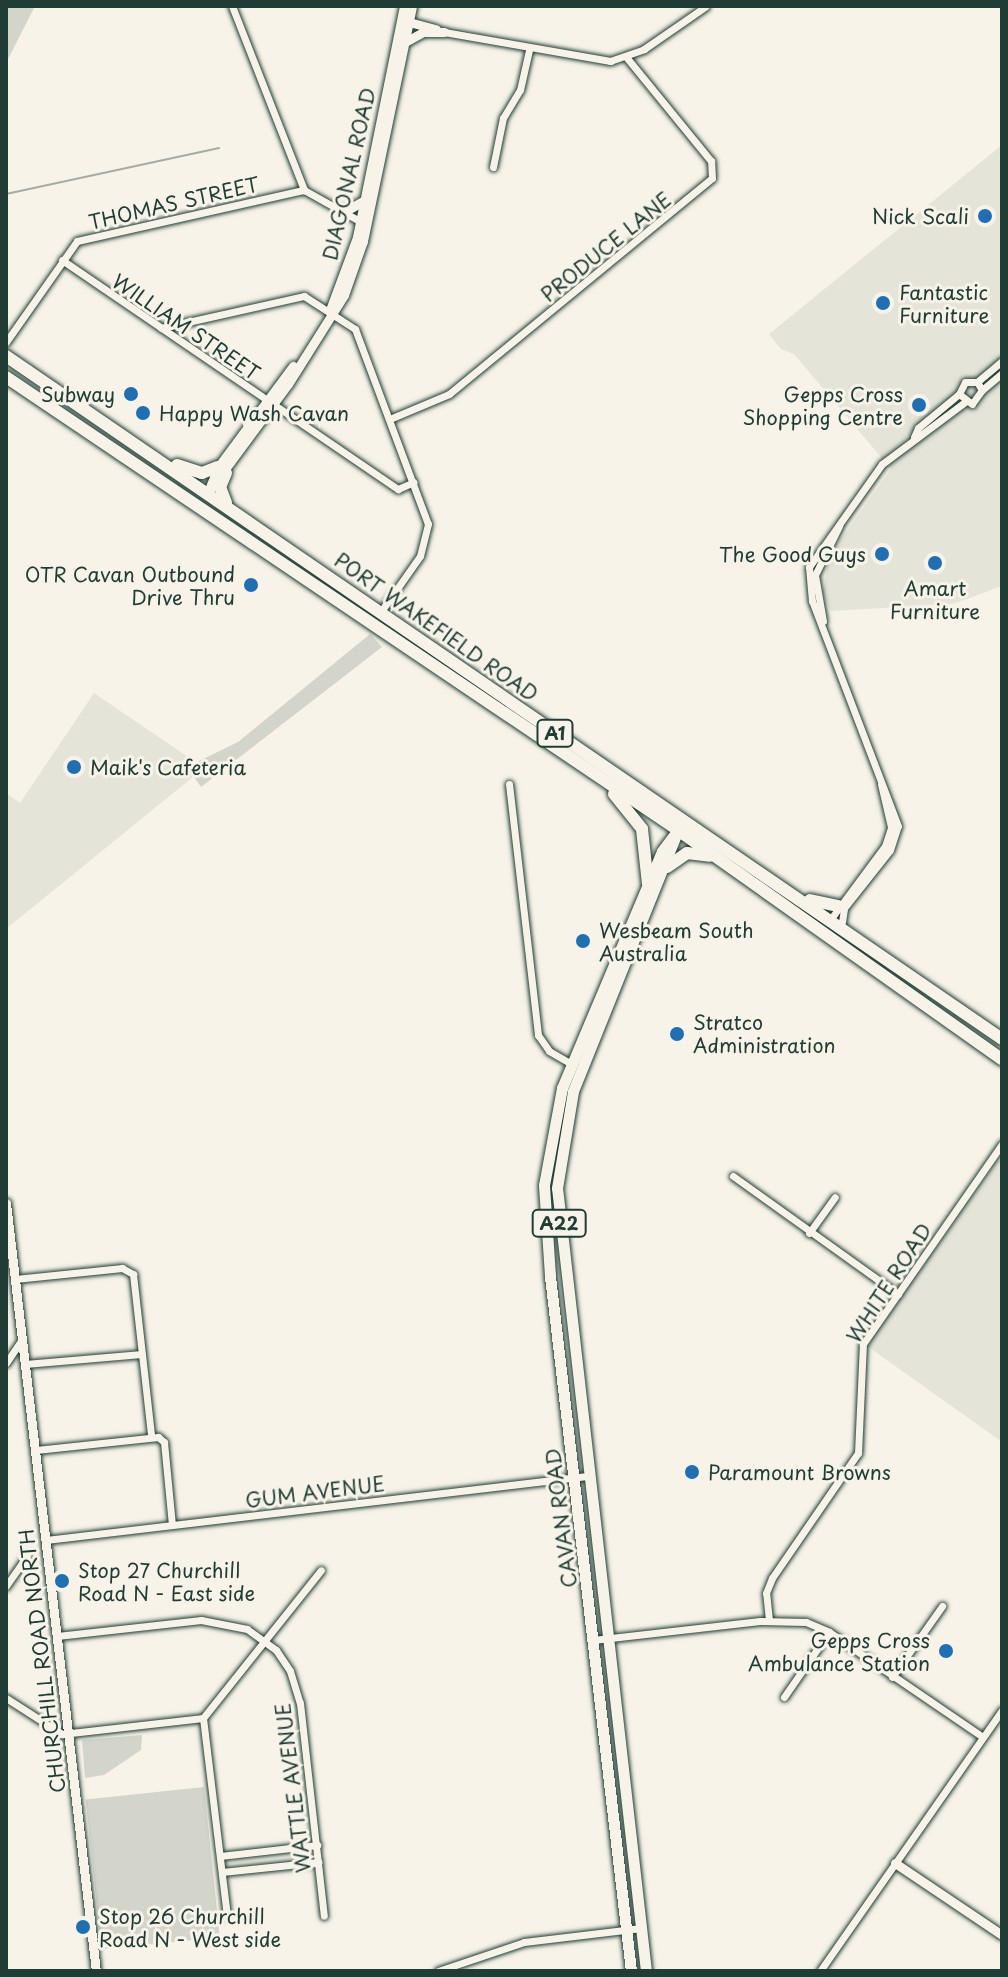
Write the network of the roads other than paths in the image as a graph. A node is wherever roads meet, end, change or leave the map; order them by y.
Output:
1 (232, 6) edge
2 (404, 6) edge
3 (412, 6) edge
4 (706, 6) edge
5 (409, 22) junction
6 (444, 32) junction
7 (401, 39) junction
8 (529, 50) junction
9 (627, 58) junction
10 (493, 167) dead end
11 (304, 190) junction
12 (365, 200) junction
13 (340, 211) junction
14 (364, 220) junction
15 (62, 260) junction
16 (332, 312) junction
17 (161, 328) junction
18 (6, 342) edge
19 (6, 356) edge
20 (1002, 361) edge
21 (1002, 373) edge
22 (6, 377) edge
23 (977, 382) junction
24 (982, 390) junction
25 (61, 394) junction
26 (959, 394) junction
27 (965, 402) junction
28 (270, 404) junction
29 (392, 418) junction
30 (67, 419) junction
31 (914, 437) junction
32 (141, 448) junction
33 (222, 470) junction
34 (156, 477) junction
35 (414, 482) junction
36 (208, 492) junction
37 (227, 504) junction
38 (284, 563) junction
39 (380, 613) junction
40 (463, 670) junction
41 (481, 697) junction
42 (564, 752) junction
43 (881, 782) junction
44 (509, 784) dead end
45 (646, 796) junction
46 (678, 830) junction
47 (713, 856) junction
48 (739, 856) junction
49 (667, 867) junction
50 (648, 884) junction
51 (792, 892) junction
52 (838, 906) junction
53 (830, 920) junction
54 (841, 928) junction
55 (863, 963) junction
56 (1002, 1039) edge
57 (1002, 1059) edge
58 (577, 1067) junction
59 (1002, 1144) edge
60 (733, 1176) dead end
61 (835, 1197) dead end
62 (6, 1203) edge
63 (809, 1233) junction
64 (9, 1258) edge
65 (564, 1275) junction
66 (550, 1276) junction
67 (15, 1279) junction
68 (898, 1294) junction
69 (22, 1339) junction
70 (142, 1354) junction
71 (6, 1363) edge
72 (25, 1364) junction
73 (561, 1365) junction
74 (576, 1381) junction
75 (151, 1435) junction
76 (36, 1450) junction
77 (587, 1476) junction
78 (574, 1478) junction
79 (172, 1525) junction
80 (46, 1540) junction
81 (27, 1556) dead end
82 (321, 1570) dead end
83 (6, 1586) edge
84 (942, 1606) dead end
85 (769, 1620) junction
86 (829, 1632) junction
87 (57, 1636) junction
88 (607, 1638) junction
89 (266, 1640) junction
90 (593, 1640) junction
91 (892, 1677) junction
92 (784, 1697) dead end
93 (6, 1698) edge
94 (1002, 1710) edge
95 (203, 1718) junction
96 (68, 1734) junction
97 (983, 1737) junction
98 (317, 1845) junction
99 (220, 1856) junction
100 (318, 1862) junction
101 (895, 1863) junction
102 (222, 1872) junction
103 (227, 1916) dead end
104 (324, 1916) dead end
105 (641, 1928) junction
106 (626, 1930) junction
107 (1002, 1935) edge
108 (96, 1971) edge
109 (438, 1971) edge
110 (631, 1971) edge
111 (646, 1971) edge
112 (820, 1971) edge

1 - 11 street
2 - 7 street, DIAGONAL ROAD
3 - 5 street
4 - 9 street
5 - 6 street
5 - 7 street
6 - 7 street
6 - 8 street
7 - 12 street, DIAGONAL ROAD
7 - 14 street, DIAGONAL ROAD
8 - 9 street
8 - 10 street
9 - 29 street, PRODUCE LANE
11 - 13 street
11 - 15 street, THOMAS STREET
12 - 13 street
12 - 14 street, DIAGONAL ROAD
13 - 14 street
14 - 16 street, DIAGONAL ROAD
15 - 17 street, WILLIAM STREET
15 - 18 street, THOMAS STREET
16 - 17 street
16 - 28 street, DIAGONAL ROAD
16 - 29 street
17 - 28 street, WILLIAM STREET
19 - 25 highway, PORT WAKEFIELD ROAD / A1
20 - 23 street
21 - 24 street
22 - 30 highway, PORT WAKEFIELD ROAD / A1
23 - 24 street
23 - 26 street
24 - 27 street
25 - 30 highway
25 - 32 highway, PORT WAKEFIELD ROAD / A1
26 - 27 street
26 - 31 street
27 - 31 street
28 - 33 street, DIAGONAL ROAD
28 - 35 street, WILLIAM STREET
29 - 35 street
30 - 34 highway, PORT WAKEFIELD ROAD / A1
31 - 43 street
32 - 33 highway
32 - 36 highway, PORT WAKEFIELD ROAD / A1
33 - 36 street, DIAGONAL ROAD
33 - 37 highway
34 - 36 highway
34 - 38 highway, PORT WAKEFIELD ROAD / A1
35 - 39 street
36 - 37 highway, PORT WAKEFIELD ROAD / A1
36 - 38 highway
37 - 39 highway, PORT WAKEFIELD ROAD / A1
38 - 41 highway, PORT WAKEFIELD ROAD / A1
39 - 40 highway, PORT WAKEFIELD ROAD / A1
40 - 41 highway
40 - 45 highway, PORT WAKEFIELD ROAD / A1
41 - 42 highway, PORT WAKEFIELD ROAD / A1
42 - 46 highway, PORT WAKEFIELD ROAD / A1
42 - 50 highway
43 - 52 street
43 - 54 street
44 - 58 street
45 - 46 highway
45 - 48 highway, PORT WAKEFIELD ROAD / A1
46 - 47 highway, PORT WAKEFIELD ROAD / A1
46 - 48 highway
46 - 49 main road, CAVAN ROAD / A22
46 - 50 main road, CAVAN ROAD
47 - 49 highway
47 - 55 highway, PORT WAKEFIELD ROAD / A1
48 - 51 highway, PORT WAKEFIELD ROAD / A1
49 - 58 main road, CAVAN ROAD / A22
50 - 58 main road, CAVAN ROAD / A22
51 - 52 highway
51 - 53 highway, PORT WAKEFIELD ROAD / A1
52 - 53 street
53 - 54 highway, PORT WAKEFIELD ROAD / A1
53 - 55 highway
54 - 56 highway, PORT WAKEFIELD ROAD / A1
55 - 57 highway, PORT WAKEFIELD ROAD / A1
58 - 65 main road, CAVAN ROAD / A22
58 - 66 main road, CAVAN ROAD / A22
59 - 68 street, WHITE ROAD
60 - 63 street
61 - 63 street
62 - 64 street, CHURCHILL ROAD NORTH
63 - 68 street
64 - 67 street, CHURCHILL ROAD NORTH
65 - 66 main road
65 - 74 main road, CAVAN ROAD / A22
66 - 73 main road, CAVAN ROAD / A22
67 - 69 street, CHURCHILL ROAD NORTH
67 - 70 street
68 - 85 street, WHITE ROAD
69 - 71 street
69 - 72 street, CHURCHILL ROAD NORTH
70 - 72 street
70 - 75 street
72 - 76 street, CHURCHILL ROAD NORTH
73 - 74 main road
73 - 78 main road, CAVAN ROAD / A22
74 - 77 main road, CAVAN ROAD / A22
75 - 76 street
75 - 79 street
76 - 80 street, CHURCHILL ROAD NORTH
77 - 78 street, GUM AVENUE
77 - 88 main road, CAVAN ROAD / A22
78 - 79 street, GUM AVENUE
78 - 90 main road, CAVAN ROAD / A22
79 - 80 street, GUM AVENUE
80 - 87 street, CHURCHILL ROAD NORTH
81 - 83 street
82 - 89 street
84 - 91 street
85 - 86 street
85 - 88 street
86 - 91 street
86 - 92 street
87 - 89 street
87 - 96 street, CHURCHILL ROAD NORTH
88 - 90 street
88 - 105 main road, CAVAN ROAD / A22
89 - 95 street
89 - 98 street, WATTLE AVENUE
90 - 106 main road, CAVAN ROAD / A22
91 - 97 street
93 - 96 street
94 - 97 street
95 - 96 street
95 - 99 street
96 - 108 street, CHURCHILL ROAD NORTH
97 - 101 street
98 - 99 street
98 - 100 street, WATTLE AVENUE
99 - 102 street
100 - 102 street
100 - 104 street, WATTLE AVENUE
101 - 107 street
101 - 112 street
102 - 103 street
105 - 106 street
105 - 111 main road, CAVAN ROAD / A22
106 - 109 street
106 - 110 main road, CAVAN ROAD / A22

